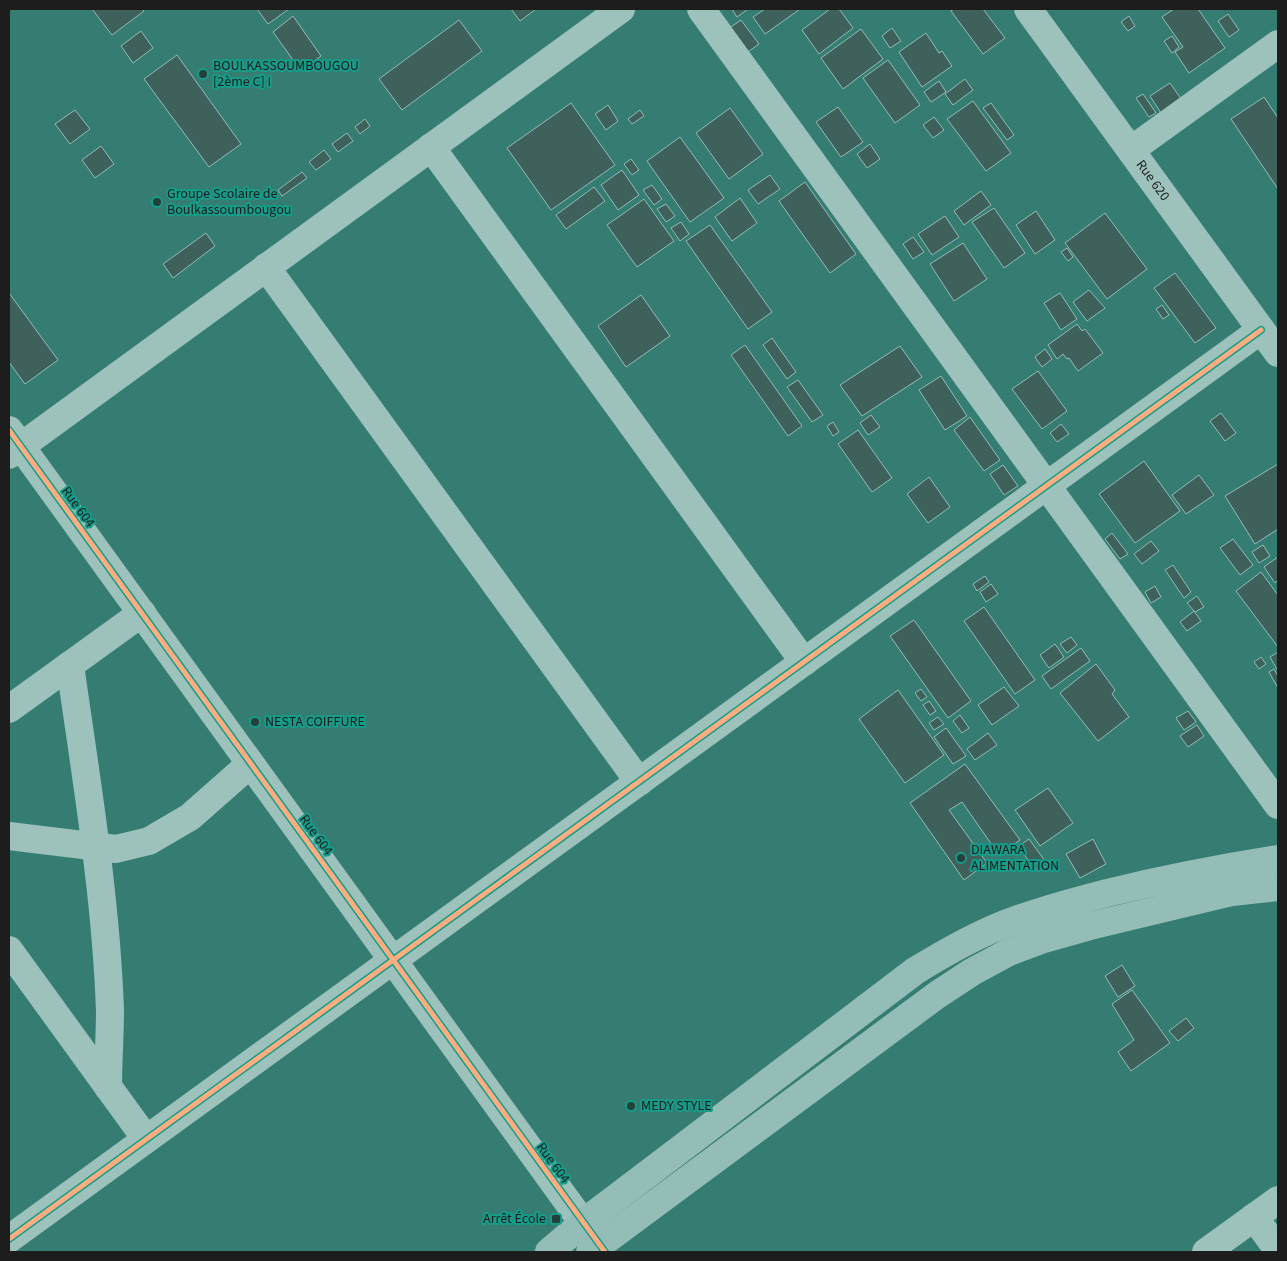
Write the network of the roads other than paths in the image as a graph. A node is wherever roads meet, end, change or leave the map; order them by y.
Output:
1 (621, 9) edge
2 (701, 9) edge
3 (1028, 9) edge
4 (1278, 44) edge
5 (431, 147) junction
6 (1131, 150) junction
7 (266, 267) junction
8 (1262, 330) junction
9 (1278, 353) edge
10 (13, 444) edge
11 (1046, 486) junction
12 (142, 613) junction
13 (804, 662) junction
14 (70, 665) junction
15 (9, 709) edge
16 (250, 764) junction
17 (639, 782) junction
18 (1278, 806) edge
19 (9, 836) edge
20 (95, 846) junction
21 (1278, 860) edge
22 (1278, 888) edge
23 (9, 950) edge
24 (393, 960) junction
25 (108, 1087) junction
26 (146, 1139) junction
27 (1278, 1200) edge
28 (1254, 1217) junction
29 (9, 1239) edge
30 (594, 1243) edge
31 (1278, 1250) edge
32 (549, 1252) edge
33 (1206, 1252) edge

1 - 5 street
2 - 11 street
3 - 6 street, Rue 620
4 - 6 street
5 - 7 street
5 - 13 street
6 - 8 street, Rue 620
7 - 10 street
7 - 17 street
8 - 9 street, Rue 620
8 - 11 street
10 - 12 street, Rue 604
11 - 13 street
11 - 18 street
12 - 14 street
12 - 16 street, Rue 604
13 - 17 street
14 - 15 street
14 - 20 street
16 - 20 street
16 - 24 street, Rue 604
17 - 24 street
19 - 20 street
20 - 25 street
21 - 30 main road
22 - 30 main road
23 - 25 street
24 - 26 street
24 - 30 street, Rue 604
25 - 26 street
26 - 29 street
27 - 28 street
28 - 31 street
28 - 33 street
30 - 32 main road

